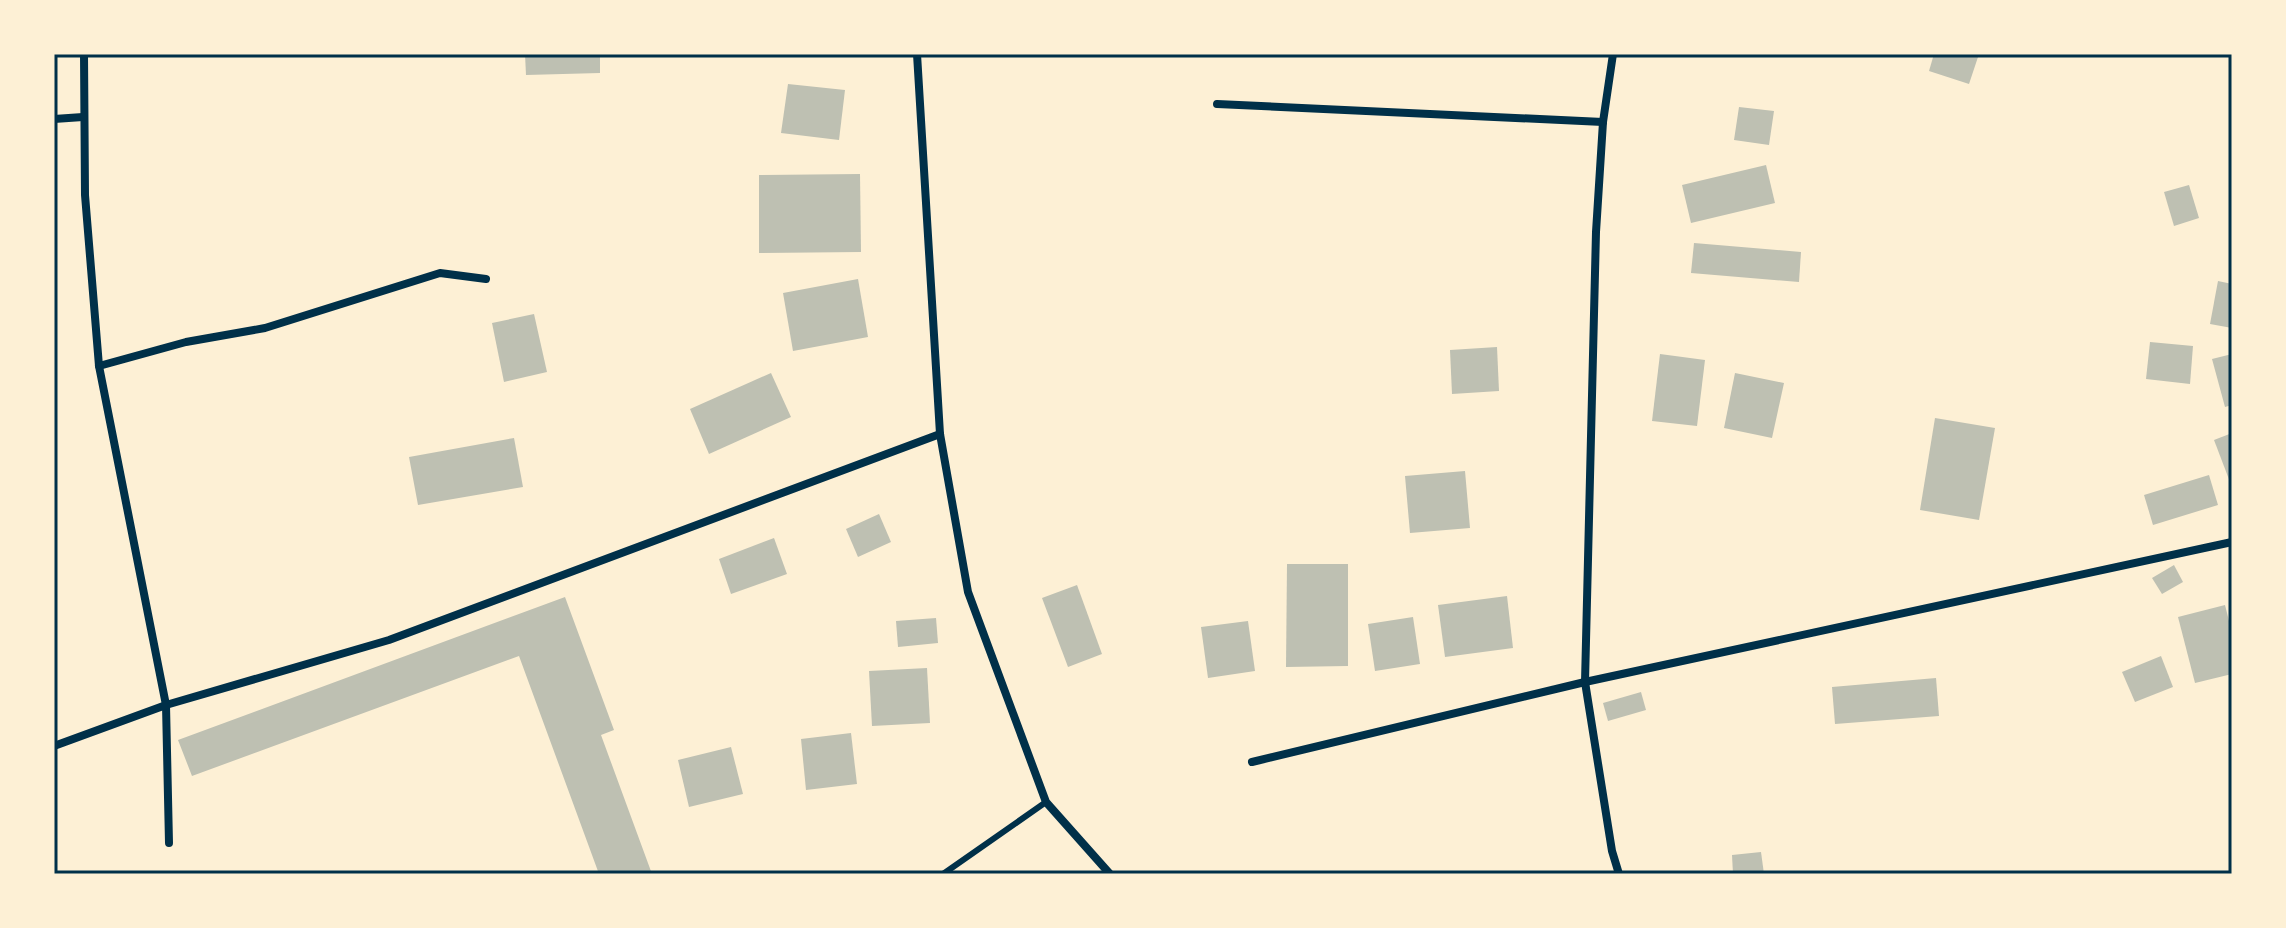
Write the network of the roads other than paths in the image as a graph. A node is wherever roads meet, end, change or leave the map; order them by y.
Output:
1 (84, 54) edge
2 (917, 54) edge
3 (1613, 54) edge
4 (1217, 104) dead end
5 (83, 117) junction
6 (54, 119) edge
7 (1603, 122) junction
8 (486, 279) dead end
9 (99, 366) junction
10 (940, 434) junction
11 (2232, 542) edge
12 (1585, 682) junction
13 (166, 705) junction
14 (54, 746) edge
15 (1252, 762) dead end
16 (1046, 802) junction
17 (169, 843) dead end
18 (943, 874) edge
19 (1110, 874) edge
20 (1619, 874) edge

1 - 5 street
2 - 10 street
3 - 7 street
4 - 7 street
5 - 6 street
5 - 9 street
7 - 12 street
8 - 9 street
9 - 13 street
10 - 13 street
10 - 16 street
11 - 12 street
12 - 15 street
12 - 20 street
13 - 14 street
13 - 17 street
16 - 18 lane
16 - 19 street

